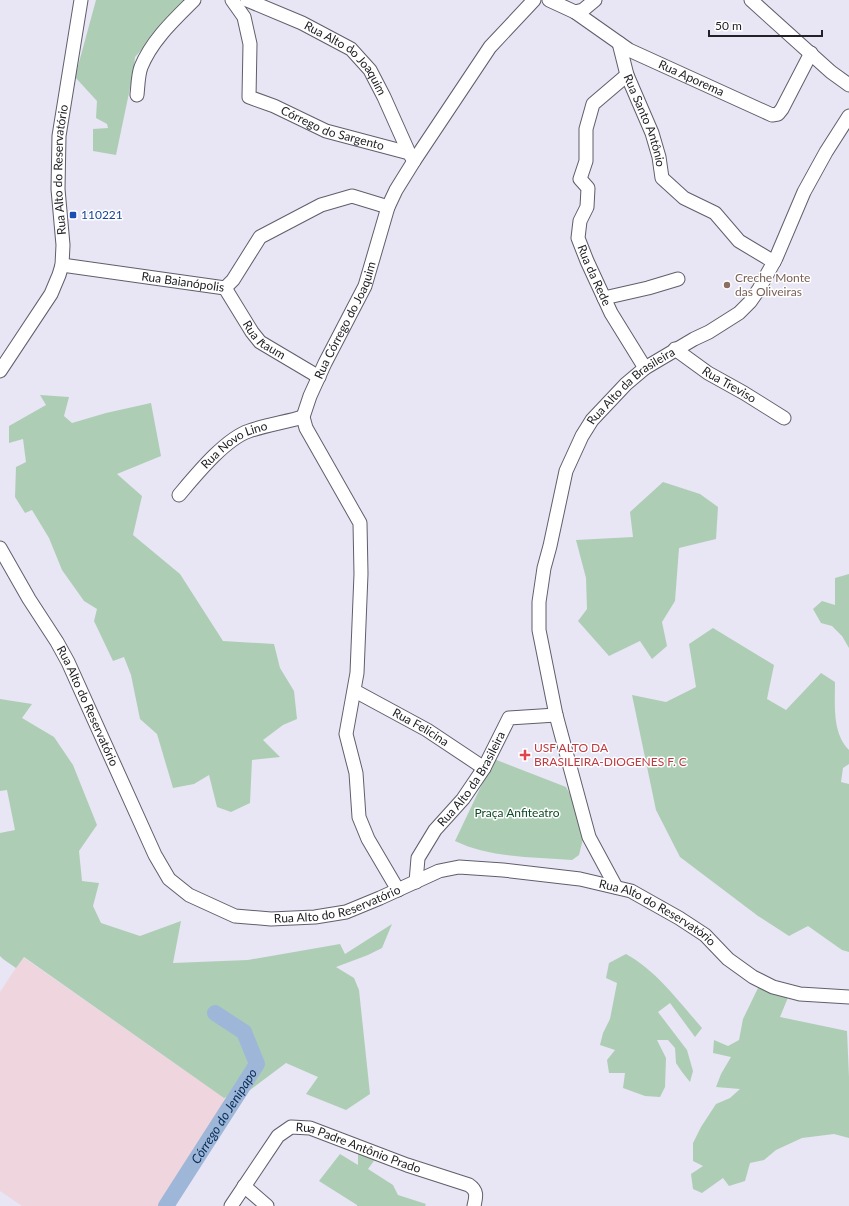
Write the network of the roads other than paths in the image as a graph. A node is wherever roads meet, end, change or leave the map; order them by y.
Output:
1 (82, 0) edge
2 (194, 0) edge
3 (232, 0) edge
4 (246, 0) edge
5 (534, 0) edge
6 (549, 0) edge
7 (595, 0) edge
8 (751, 0) edge
9 (576, 12) junction
10 (619, 43) junction
11 (810, 54) junction
12 (627, 75) junction
13 (849, 85) edge
14 (137, 95) dead end
15 (849, 116) edge
16 (411, 157) junction
17 (388, 207) junction
18 (774, 262) junction
19 (62, 265) junction
20 (678, 279) dead end
21 (225, 288) junction
22 (604, 298) junction
23 (675, 349) junction
24 (645, 368) junction
25 (0, 371) edge
26 (319, 377) junction
27 (303, 417) junction
28 (784, 418) dead end
29 (178, 495) dead end
30 (0, 548) edge
31 (355, 691) junction
32 (556, 715) junction
33 (484, 768) junction
34 (416, 882) junction
35 (616, 887) junction
36 (398, 890) junction
37 (849, 997) edge
38 (244, 1186) junction
39 (231, 1206) edge
40 (267, 1206) edge
41 (474, 1206) edge

1 - 19 street, Rua Alto do Reservatório
2 - 14 street
3 - 16 street, Córrego do Sargento
4 - 16 street, Rua Alto do Joaquim
5 - 16 street, Rua Córrego do Joaquim
6 - 9 street, Rua Aporema
7 - 9 street
8 - 11 street
9 - 10 street, Rua Aporema
10 - 11 street, Rua Aporema
10 - 12 street, Rua Santo Antônio
11 - 13 street
12 - 18 street, Rua Santo Antônio
12 - 22 street, Rua da Rede
15 - 18 street, Rua Alto da Brasileira
16 - 17 street, Rua Córrego do Joaquim
17 - 21 street, Rua Baianópolis
17 - 26 street, Rua Córrego do Joaquim
18 - 23 street, Rua Alto da Brasileira
19 - 21 street, Rua Baianópolis
19 - 25 street, Rua Alto do Reservatório
20 - 22 street
21 - 26 street, Rua Itaum
22 - 24 street, Rua da Rede
23 - 24 street, Rua Alto da Brasileira
23 - 28 street, Rua Treviso
24 - 32 street, Rua Alto da Brasileira
26 - 27 street, Rua Córrego do Joaquim
27 - 29 street, Rua Novo Lino
27 - 31 street
30 - 36 street, Rua Alto do Reservatório
31 - 33 street, Rua Felicina
31 - 36 street
32 - 33 street, Rua Alto da Brasileira
32 - 35 street, Rua Alto da Brasileira
33 - 34 street, Rua Alto da Brasileira
34 - 35 street, Rua Alto do Reservatório
34 - 36 street, Rua Alto do Reservatório
35 - 37 street, Rua Alto do Reservatório
38 - 39 street, Rua Padre Antônio Prado
38 - 40 street
38 - 41 street, Rua Padre Antônio Prado

